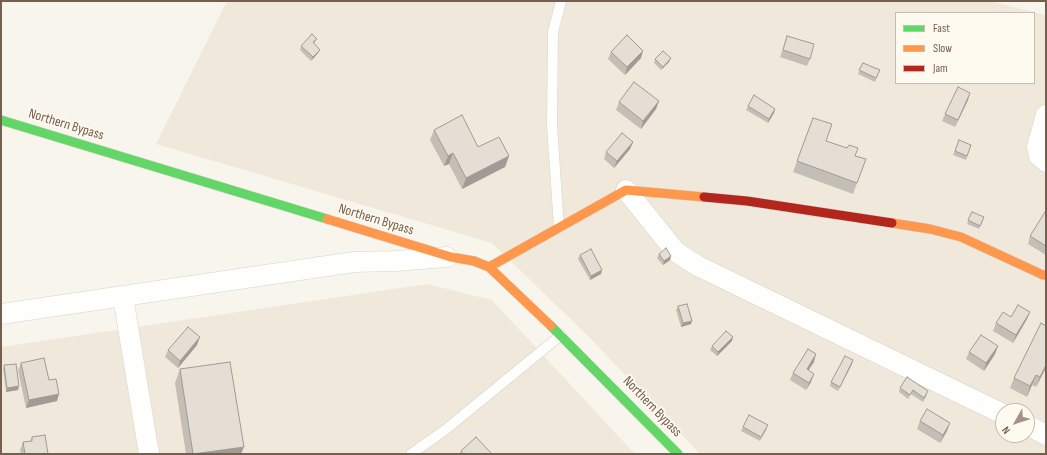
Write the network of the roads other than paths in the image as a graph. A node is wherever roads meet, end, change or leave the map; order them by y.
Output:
1 (561, 1) edge
2 (1046, 115) edge
3 (1, 120) edge
4 (1046, 162) edge
5 (626, 190) junction
6 (559, 228) junction
7 (450, 257) junction
8 (489, 267) junction
9 (1046, 275) edge
10 (123, 297) junction
11 (1, 314) edge
12 (561, 334) junction
13 (995, 410) edge
14 (1035, 429) edge
15 (1046, 435) edge
16 (149, 454) edge
17 (411, 454) edge
18 (678, 454) edge

1 - 6 lane
2 - 4 street
3 - 7 street, Northern Bypass
5 - 6 street
5 - 9 street
5 - 13 street
6 - 8 street
7 - 8 street, Northern Bypass
7 - 10 street
8 - 12 street, Northern Bypass
10 - 11 street
10 - 16 street
12 - 17 lane
12 - 18 street, Northern Bypass
14 - 15 street

